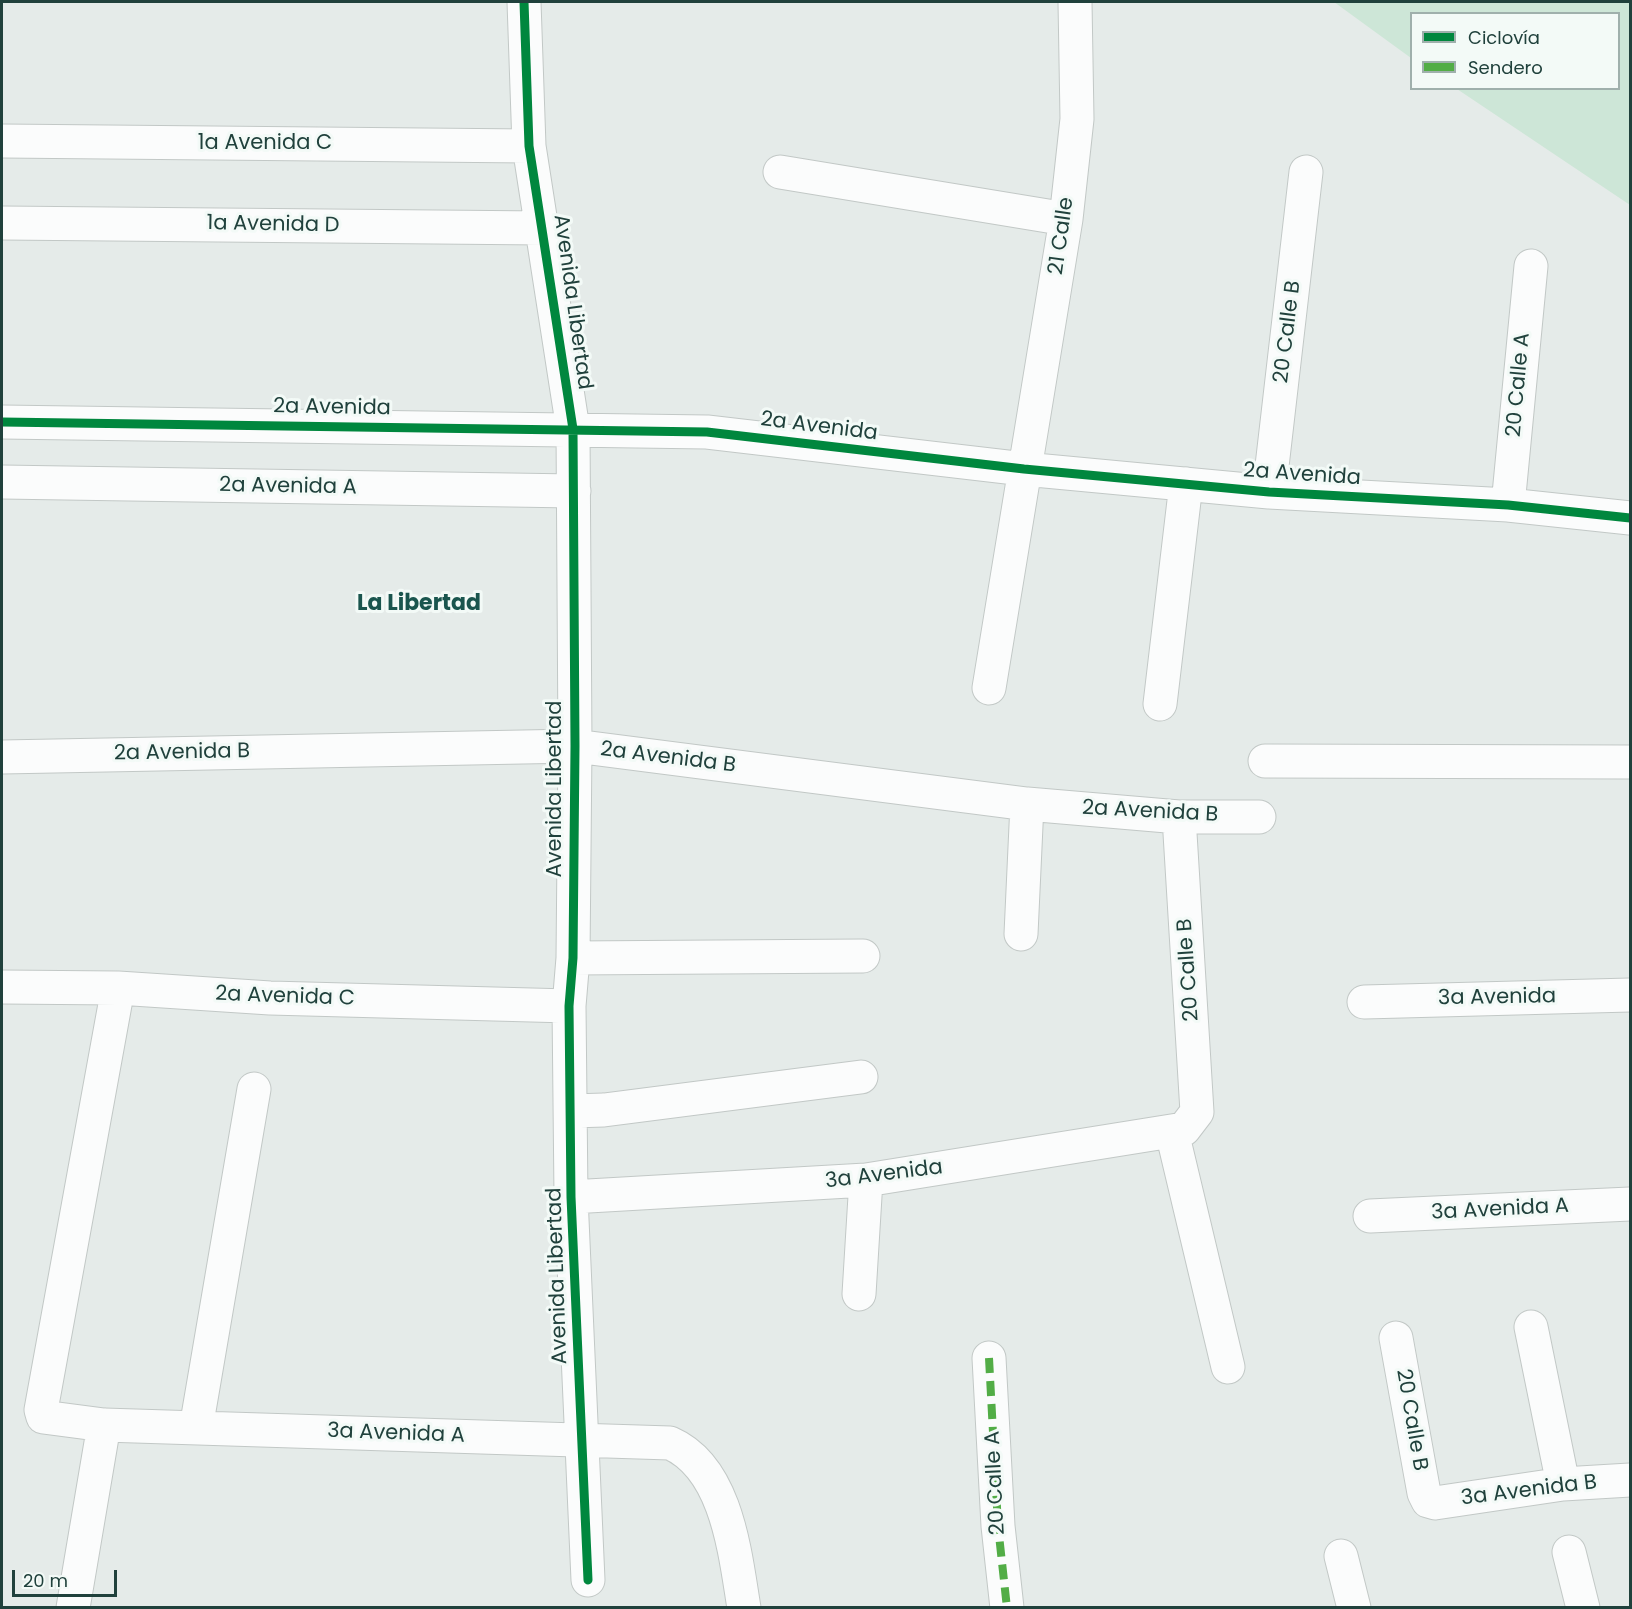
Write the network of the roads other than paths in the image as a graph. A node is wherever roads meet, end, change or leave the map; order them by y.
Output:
1 (524, 2) edge
2 (1075, 2) edge
3 (2, 141) edge
4 (529, 146) junction
5 (780, 172) dead end
6 (1306, 172) dead end
7 (1066, 219) junction
8 (2, 223) edge
9 (544, 228) junction
10 (1531, 266) dead end
11 (2, 422) edge
12 (573, 429) junction
13 (1024, 469) junction
14 (2, 482) edge
15 (1186, 484) junction
16 (574, 491) junction
17 (1269, 492) junction
18 (1508, 505) junction
19 (1630, 518) edge
20 (989, 688) dead end
21 (1160, 704) dead end
22 (574, 746) junction
23 (2, 757) edge
24 (1265, 760) dead end
25 (1630, 762) edge
26 (1027, 804) junction
27 (1179, 817) junction
28 (1259, 817) dead end
29 (1021, 934) dead end
30 (863, 956) dead end
31 (573, 958) junction
32 (2, 987) edge
33 (118, 988) junction
34 (1630, 995) edge
35 (1364, 1002) dead end
36 (569, 1006) junction
37 (861, 1077) dead end
38 (254, 1089) dead end
39 (572, 1110) junction
40 (1182, 1127) junction
41 (866, 1180) junction
42 (571, 1197) junction
43 (1630, 1204) edge
44 (1370, 1216) dead end
45 (859, 1294) dead end
46 (1531, 1327) dead end
47 (1396, 1338) dead end
48 (989, 1358) dead end
49 (1228, 1367) dead end
50 (104, 1425) junction
51 (196, 1428) junction
52 (583, 1441) junction
53 (1630, 1480) edge
54 (1563, 1484) junction
55 (1428, 1501) joint
56 (1569, 1552) dead end
57 (1341, 1556) dead end
58 (588, 1580) dead end
59 (73, 1608) edge
60 (744, 1608) edge
61 (1007, 1608) edge
62 (1354, 1608) edge
63 (1583, 1608) edge

1 - 4 street, Avenida Libertad
2 - 7 street, 21 Calle
3 - 4 street, 1a Avenida C
4 - 9 street, Avenida Libertad
5 - 7 street
6 - 17 street, 20 Calle B
7 - 13 street, 21 Calle
8 - 9 street, 1a Avenida D
9 - 12 street, Avenida Libertad
10 - 18 street, 20 Calle A
11 - 12 street, 2a Avenida
12 - 13 street, 2a Avenida
12 - 16 street, Avenida Libertad
13 - 15 street, 2a Avenida
13 - 20 street, 21 Calle
14 - 16 street, 2a Avenida A
15 - 17 street, 2a Avenida
15 - 21 street
16 - 22 street, Avenida Libertad
17 - 18 street, 2a Avenida
18 - 19 street, 2a Avenida
22 - 23 street, 2a Avenida B
22 - 26 street, 2a Avenida B
22 - 31 street, Avenida Libertad
24 - 25 street
26 - 27 street, 2a Avenida B
26 - 29 street
27 - 28 street, 2a Avenida B
27 - 40 street, 20 Calle B
30 - 31 street
31 - 36 street, Avenida Libertad
32 - 33 street, 2a Avenida C
33 - 36 street, 2a Avenida C
33 - 50 street, 3a Avenida A
34 - 35 street, 3a Avenida
36 - 39 street, Avenida Libertad
37 - 39 street
38 - 51 street
39 - 42 street, Avenida Libertad
40 - 41 street, 3a Avenida
40 - 49 street, 20 Calle B
41 - 42 street, 3a Avenida
41 - 45 street
42 - 52 street, Avenida Libertad
43 - 44 street, 3a Avenida A
46 - 54 street
47 - 55 street, 20 Calle B
48 - 61 street, 20 Calle A
50 - 51 street, 3a Avenida A
50 - 59 street
51 - 52 street, 3a Avenida A
52 - 58 street, Avenida Libertad
52 - 60 street, 3a Avenida A
53 - 54 street, 3a Avenida B
54 - 55 street, 3a Avenida B
56 - 63 street
57 - 62 street

